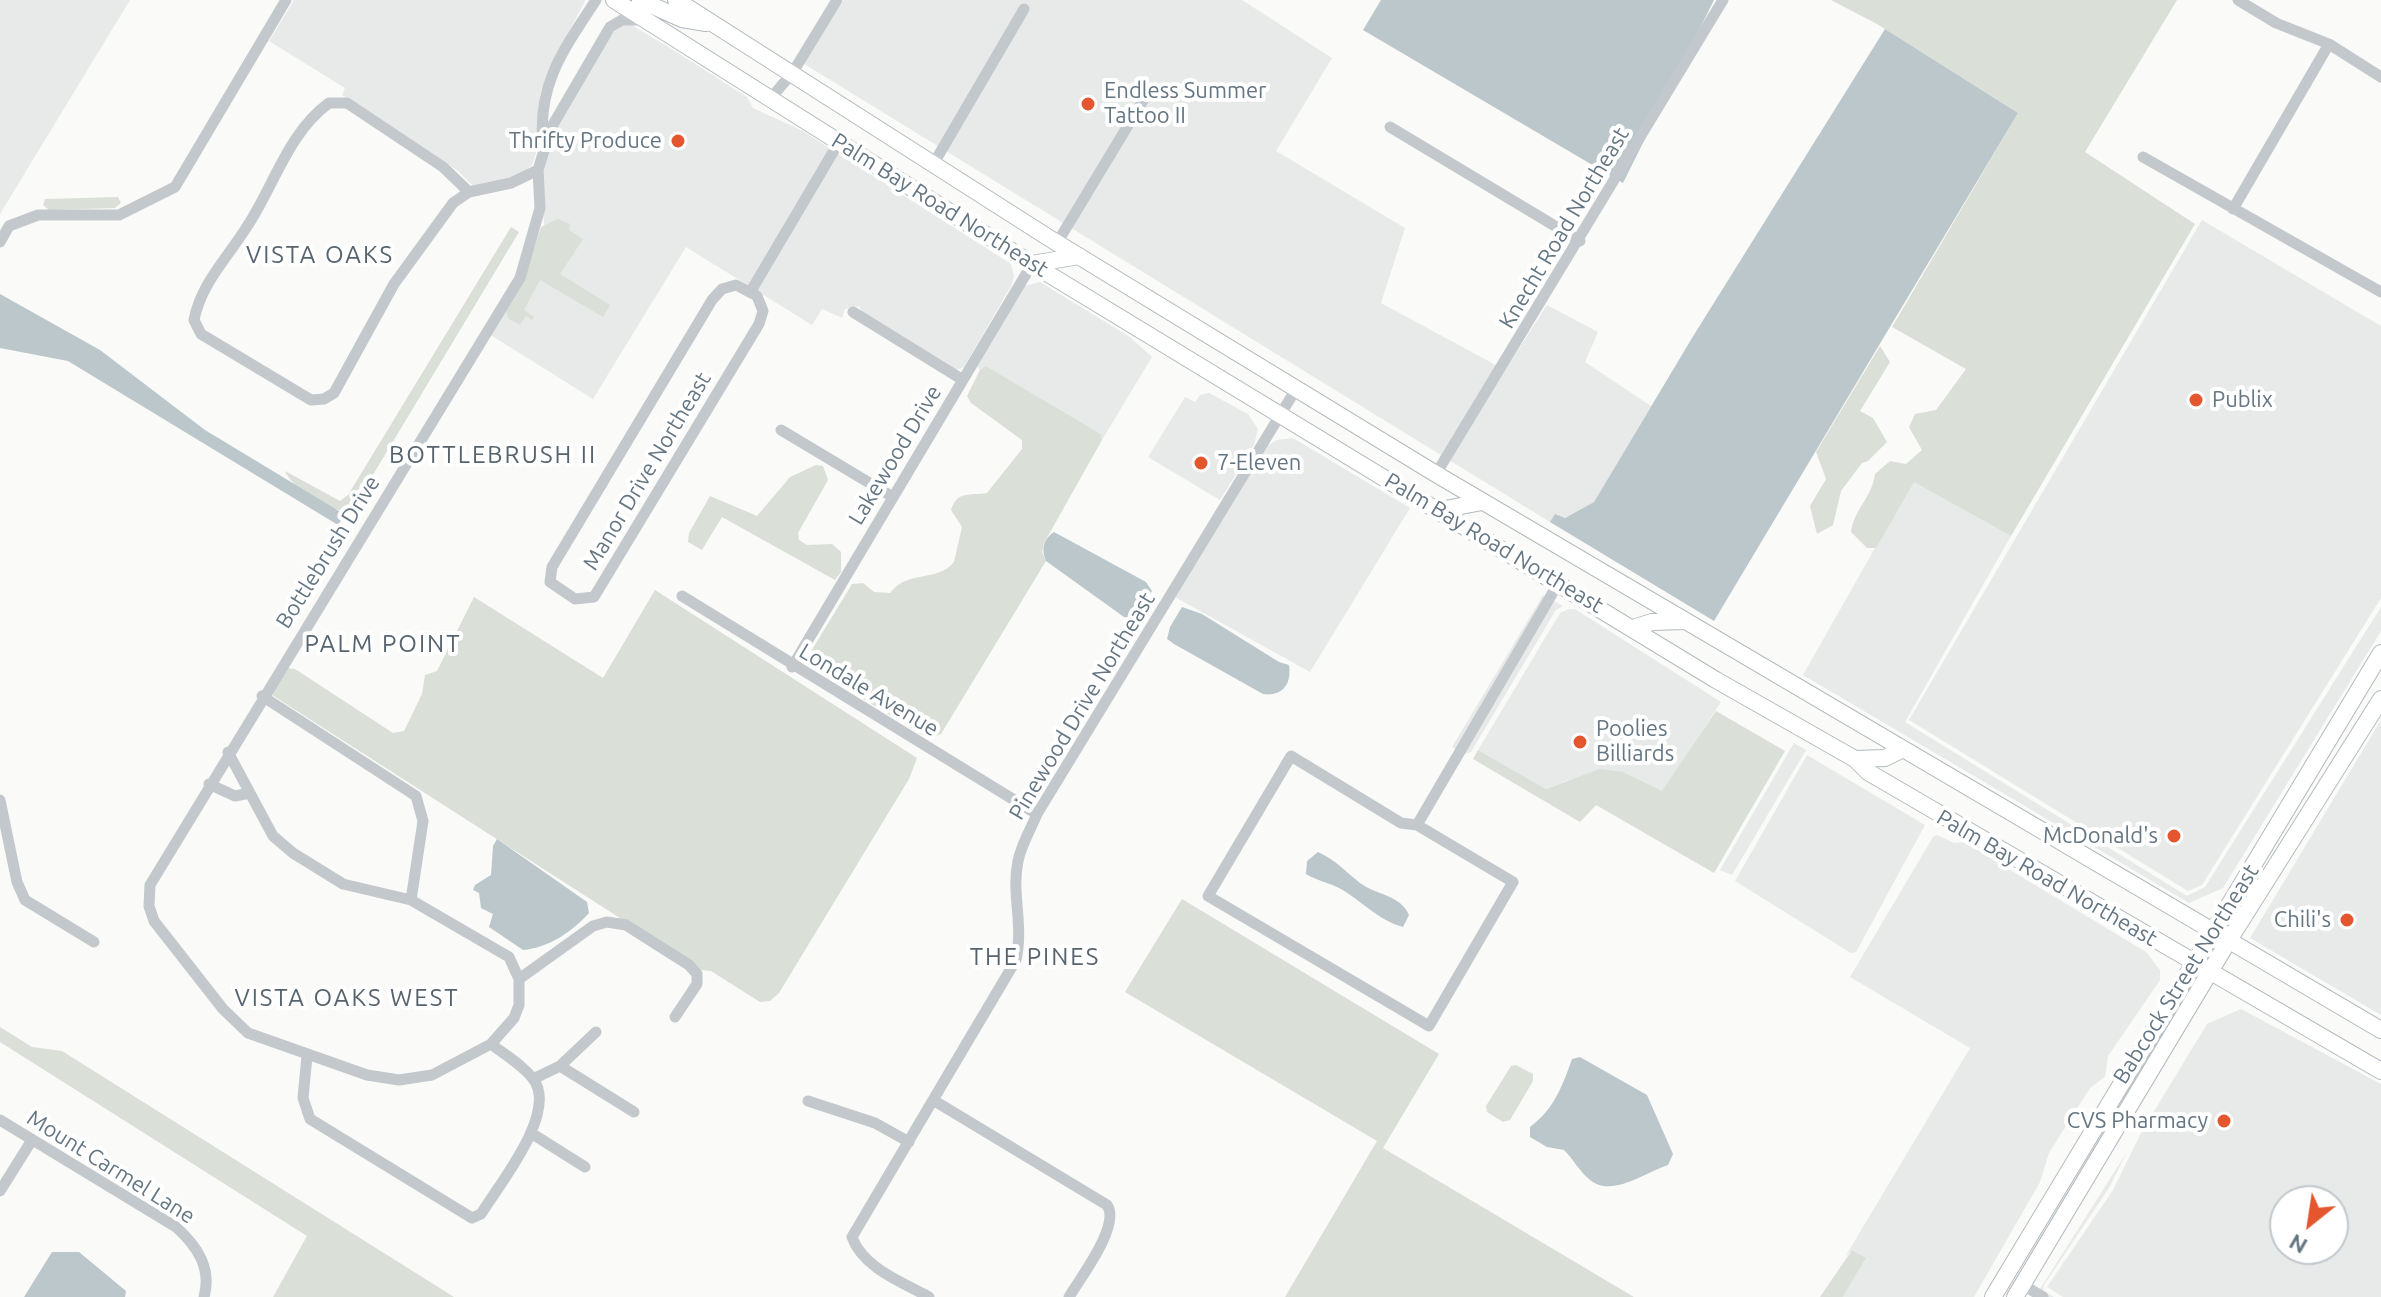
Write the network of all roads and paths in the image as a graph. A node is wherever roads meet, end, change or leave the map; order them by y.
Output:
1 (286, 0) edge
2 (596, 0) edge
3 (614, 0) edge
4 (640, 0) edge
5 (676, 0) edge
6 (837, 0) edge
7 (1723, 0) edge
8 (2238, 0) edge
9 (1024, 9) dead end
10 (648, 21) junction
11 (716, 24) junction
12 (2329, 44) junction
13 (793, 72) junction
14 (2381, 77) edge
15 (1150, 89) dead end
16 (771, 98) junction
17 (1390, 127) dead end
18 (839, 142) junction
19 (543, 145) junction
20 (2143, 157) dead end
21 (934, 163) junction
22 (538, 170) junction
23 (469, 192) junction
24 (2233, 209) junction
25 (1580, 241) junction
26 (0, 242) edge
27 (1057, 243) junction
28 (1018, 254) junction
29 (1079, 256) junction
30 (1032, 264) junction
31 (751, 291) junction
32 (2381, 292) edge
33 (853, 312) dead end
34 (963, 380) junction
35 (1296, 389) junction
36 (1282, 415) junction
37 (781, 430) dead end
38 (1436, 474) junction
39 (893, 497) junction
40 (1482, 502) junction
41 (1440, 510) junction
42 (1559, 582) junction
43 (682, 596) dead end
44 (1685, 621) junction
45 (1633, 628) junction
46 (2381, 653) edge
47 (792, 667) junction
48 (262, 696) junction
49 (2381, 699) edge
50 (1903, 749) junction
51 (228, 752) junction
52 (1855, 759) junction
53 (209, 784) junction
54 (250, 793) junction
55 (0, 800) edge
56 (1037, 814) junction
57 (1417, 825) junction
58 (411, 900) junction
59 (2213, 931) junction
60 (2229, 940) junction
61 (94, 942) dead end
62 (2193, 963) junction
63 (2210, 973) junction
64 (519, 979) junction
65 (675, 1017) dead end
66 (2381, 1030) edge
67 (596, 1032) dead end
68 (491, 1044) junction
69 (307, 1056) junction
70 (560, 1066) junction
71 (2381, 1071) edge
72 (533, 1079) junction
73 (933, 1100) junction
74 (808, 1101) dead end
75 (634, 1112) dead end
76 (0, 1120) edge
77 (531, 1133) junction
78 (32, 1140) junction
79 (909, 1142) junction
80 (585, 1167) dead end
81 (0, 1191) edge
82 (2019, 1291) edge
83 (204, 1297) edge
84 (929, 1297) edge
85 (1069, 1297) edge
86 (1993, 1297) edge
87 (2043, 1297) edge

1 - 26 street
2 - 19 street, Bottlebrush Drive
3 - 10 main road, Palm Bay Road Northeast
4 - 11 main road
5 - 11 main road, Palm Bay Road Northeast
6 - 13 street
7 - 25 street, Knecht Road Northeast
8 - 12 street
9 - 21 street
10 - 16 main road, Palm Bay Road Northeast
10 - 19 street, Bottlebrush Drive
11 - 13 main road, Palm Bay Road Northeast
12 - 14 street
12 - 24 street
13 - 16 street
13 - 21 main road, Palm Bay Road Northeast
15 - 27 street
16 - 18 main road, Palm Bay Road Northeast
17 - 25 street
18 - 28 main road, Palm Bay Road Northeast
18 - 31 street
19 - 22 street, Bottlebrush Drive
20 - 24 street
21 - 27 main road, Palm Bay Road Northeast
22 - 23 street
22 - 48 street, Bottlebrush Drive
23 - 23 street
24 - 32 street
25 - 38 street, Knecht Road Northeast
27 - 28 main road
27 - 29 main road, Palm Bay Road Northeast
28 - 30 main road, Palm Bay Road Northeast
29 - 30 main road
29 - 35 main road, Palm Bay Road Northeast
30 - 34 street, Lakewood Drive
30 - 36 main road, Palm Bay Road Northeast
31 - 31 street, Manor Drive Northeast
33 - 34 street
34 - 39 street, Lakewood Drive
35 - 36 street, Pinewood Drive Northeast
35 - 38 main road, Palm Bay Road Northeast
36 - 41 main road, Palm Bay Road Northeast
36 - 56 street, Pinewood Drive Northeast
37 - 39 street
38 - 40 main road, Palm Bay Road Northeast
39 - 47 street, Lakewood Drive
40 - 41 main road
40 - 44 main road, Palm Bay Road Northeast
41 - 42 main road, Palm Bay Road Northeast
42 - 45 main road, Palm Bay Road Northeast
42 - 57 street
43 - 47 street, Londale Avenue
44 - 45 main road
44 - 50 main road, Palm Bay Road Northeast
45 - 52 main road, Palm Bay Road Northeast
46 - 59 main road, Babcock Street Northeast
47 - 56 street, Londale Avenue
48 - 51 street, Bottlebrush Drive
48 - 58 street
49 - 60 main road, Babcock Street Northeast
50 - 52 main road
50 - 59 main road, Palm Bay Road Northeast
51 - 53 street, Bottlebrush Drive
51 - 54 street
52 - 62 main road, Palm Bay Road Northeast
53 - 54 street
53 - 69 street, Bottlebrush Drive
54 - 58 street
55 - 61 street
56 - 73 street, Pinewood Drive Northeast
57 - 57 street
58 - 64 street
59 - 60 main road, Palm Bay Road Northeast
59 - 62 main road, Babcock Street Northeast
60 - 63 main road, Babcock Street Northeast
60 - 66 main road, Palm Bay Road Northeast
62 - 63 main road, Palm Bay Road Northeast
62 - 86 main road, Babcock Street Northeast
63 - 71 main road, Palm Bay Road Northeast
63 - 82 main road, Babcock Street Northeast
64 - 65 street
64 - 68 street
67 - 70 street
68 - 69 street, Bottlebrush Drive
68 - 72 street
69 - 77 street
70 - 72 street
70 - 75 street
72 - 77 street
73 - 79 street, Pinewood Drive Northeast
73 - 85 street
74 - 79 street
76 - 78 street, Mount Carmel Lane
77 - 80 street
78 - 81 street
78 - 83 street, Mount Carmel Lane
79 - 84 street, Pinewood Drive Northeast
82 - 87 street

